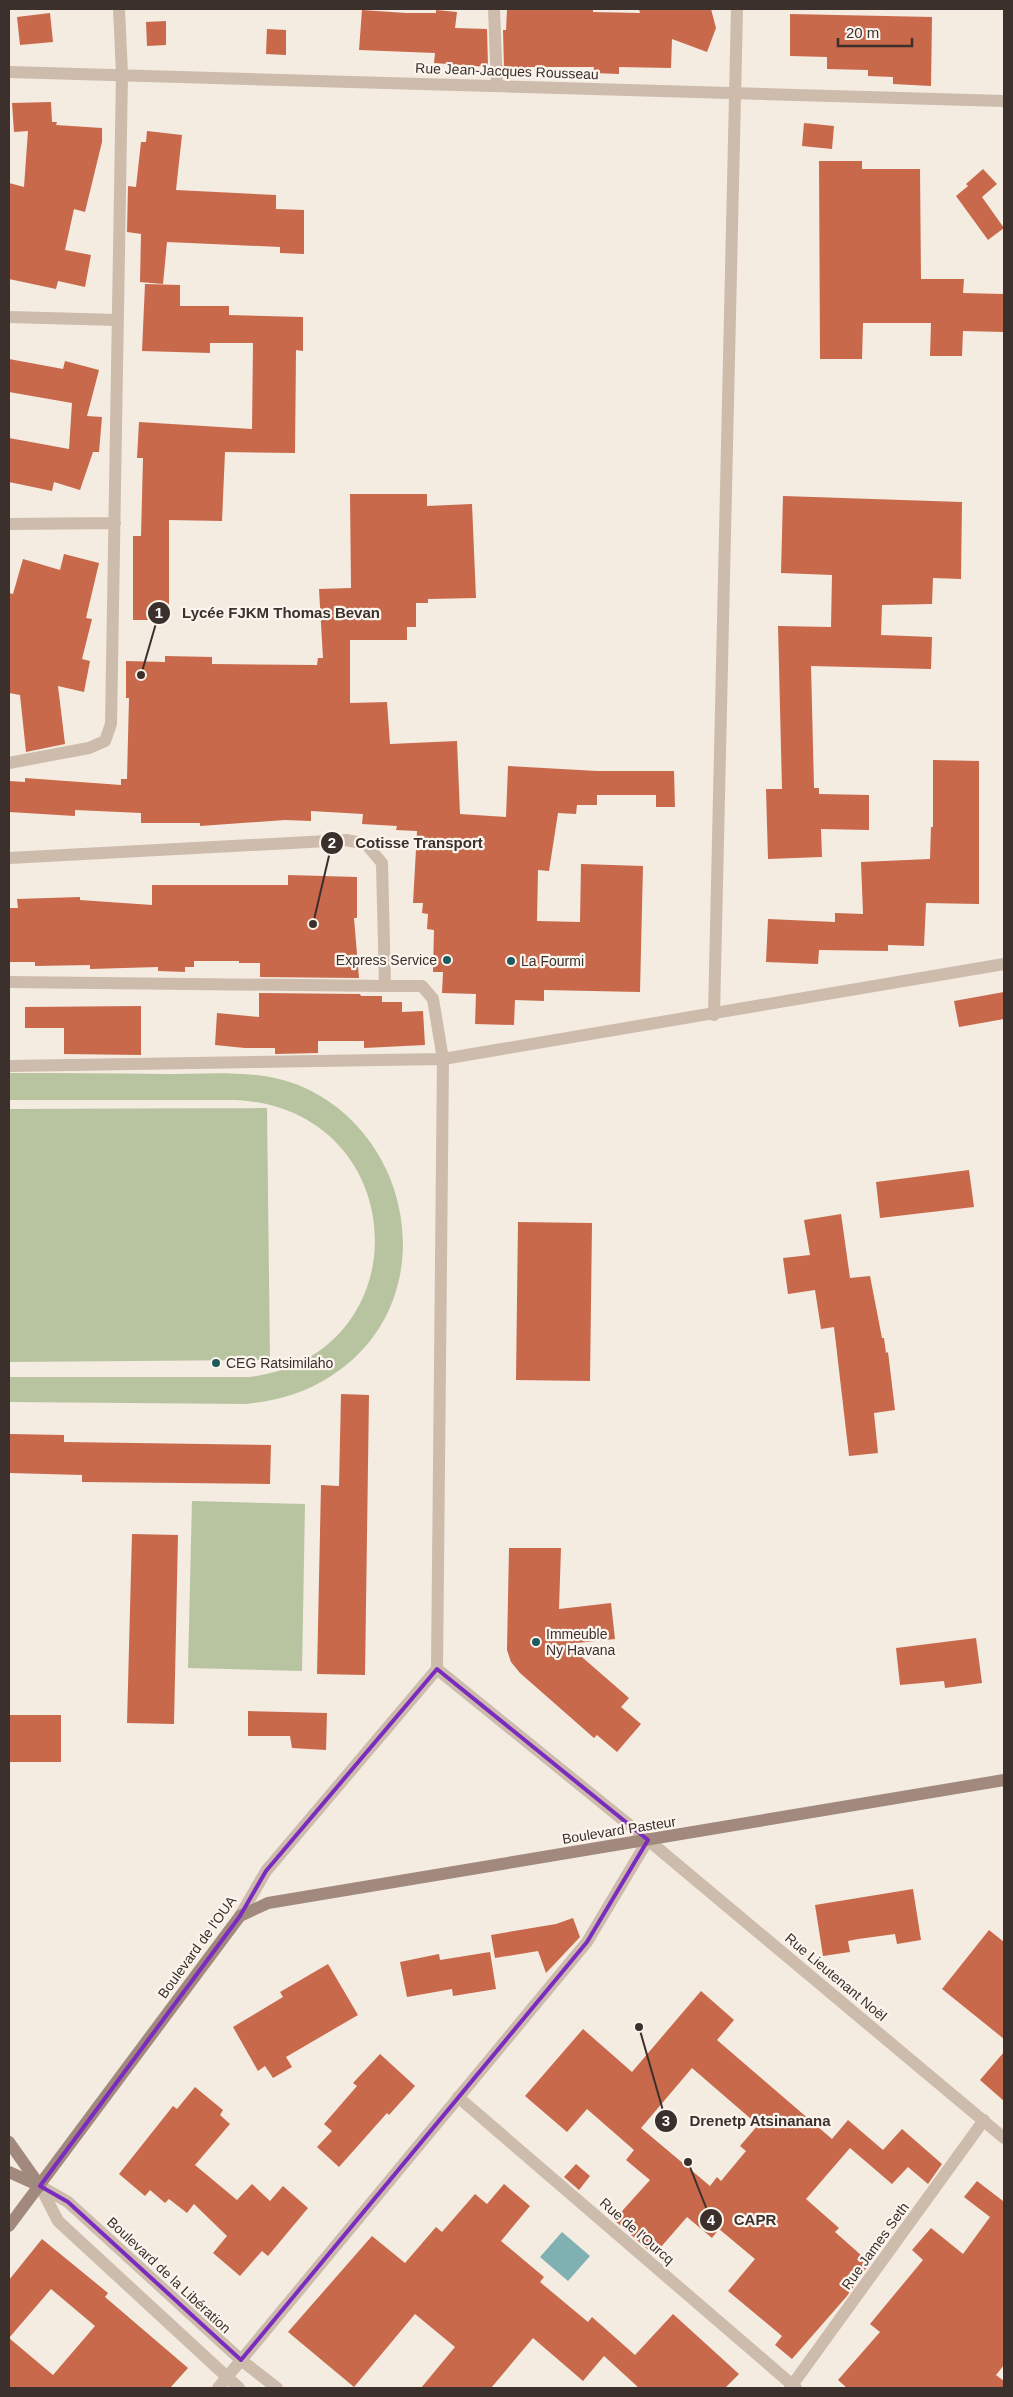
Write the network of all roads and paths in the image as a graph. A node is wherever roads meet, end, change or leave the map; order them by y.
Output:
1 (119, 9) edge
2 (494, 9) edge
3 (737, 9) edge
4 (9, 72) edge
5 (122, 74) junction
6 (497, 86) junction
7 (735, 92) junction
8 (1004, 101) edge
9 (9, 317) edge
10 (117, 320) junction
11 (115, 523) junction
12 (9, 524) edge
13 (9, 763) edge
14 (9, 858) edge
15 (1004, 964) edge
16 (9, 982) edge
17 (385, 986) junction
18 (714, 1014) junction
19 (443, 1060) junction
20 (9, 1066) edge
21 (438, 1669) junction
22 (1004, 1780) edge
23 (648, 1840) junction
24 (240, 1916) junction
25 (458, 2096) junction
26 (984, 2120) junction
27 (1004, 2138) edge
28 (9, 2142) edge
29 (9, 2172) edge
30 (40, 2186) junction
31 (9, 2226) edge
32 (241, 2360) junction
33 (226, 2378) junction
34 (793, 2387) edge
35 (218, 2388) edge
36 (239, 2388) edge
37 (277, 2388) edge

1 - 5 street
2 - 6 street
3 - 7 street
4 - 5 street, Rue Jean-Jacques Rousseau
5 - 6 street, Rue Jean-Jacques Rousseau
5 - 10 street
6 - 7 street, Rue Jean-Jacques Rousseau
7 - 8 street, Rue Jean-Jacques Rousseau
7 - 18 street
9 - 10 street
10 - 11 street
11 - 12 street
11 - 13 street
14 - 17 street
15 - 18 street
16 - 17 street
17 - 19 street
18 - 19 street
19 - 20 street
19 - 21 street
21 - 23 street, Rue Lieutenant Noël
21 - 24 street, Boulevard de l'OUA
22 - 23 main road, Boulevard Pasteur
23 - 24 main road, Boulevard Pasteur
23 - 25 street
23 - 26 street, Rue Lieutenant Noël
24 - 30 main road, Boulevard de l'OUA
25 - 32 street
25 - 34 street, Rue de l'Ourcq
26 - 27 street, Rue Lieutenant Noël
26 - 34 street, Rue James Seth
28 - 30 main road, Boulevard de la Libération
29 - 30 main road, Boulevard de la Libération
30 - 31 main road, Boulevard de l'OUA
30 - 32 street, Boulevard de la Libération
30 - 33 street, Boulevard de la Libération
32 - 33 street
32 - 37 street, Boulevard de la Libération
33 - 35 street
33 - 36 street, Boulevard de la Libération

